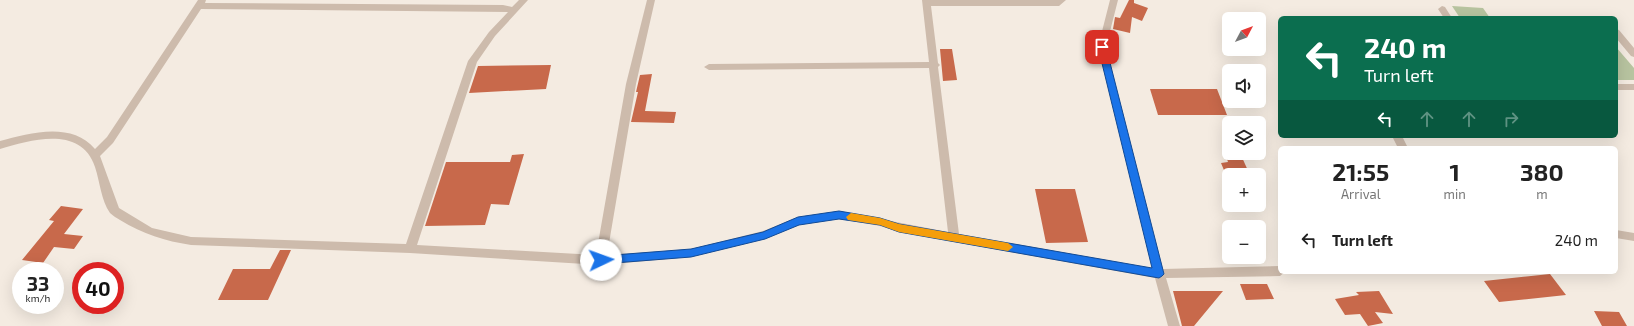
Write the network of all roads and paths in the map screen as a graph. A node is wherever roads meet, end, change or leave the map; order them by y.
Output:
1 (524, 0) edge
2 (651, 0) edge
3 (1062, 0) edge
4 (1114, 0) edge
5 (926, 1) edge
6 (201, 3) edge
7 (1442, 9) dead end
8 (513, 10) junction
9 (1447, 16) edge
10 (1618, 34) edge
11 (1634, 54) edge
12 (935, 65) junction
13 (709, 67) dead end
14 (1618, 87) edge
15 (1634, 87) edge
16 (0, 145) edge
17 (95, 155) junction
18 (1618, 234) edge
19 (954, 237) junction
20 (1634, 237) edge
21 (410, 249) junction
22 (601, 260) junction
23 (1278, 271) edge
24 (1159, 274) junction
25 (1174, 326) edge

1 - 8 street
2 - 22 street
3 - 5 street
4 - 24 street
5 - 12 street
6 - 8 street
6 - 17 street
7 - 9 street
8 - 21 street
10 - 11 street
12 - 13 street
12 - 19 street
14 - 15 street
16 - 17 street
17 - 21 street
18 - 20 street
19 - 22 street
19 - 24 street
21 - 22 street
23 - 24 street
24 - 25 street

